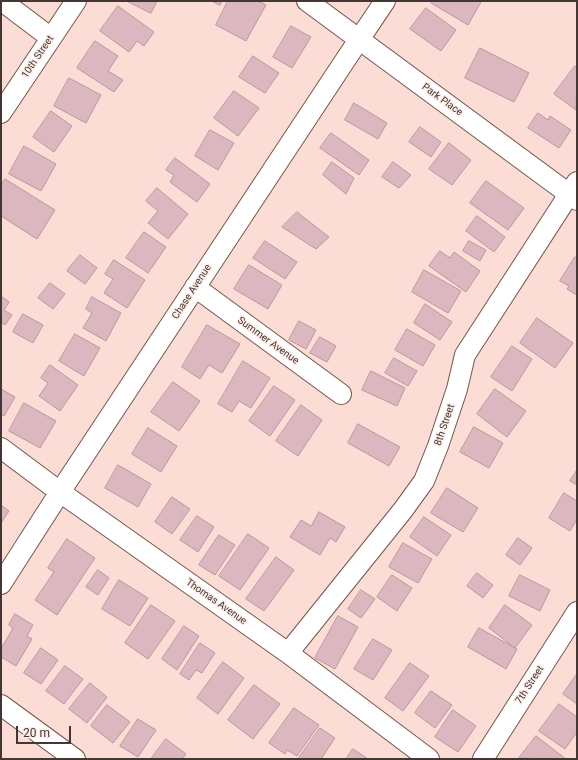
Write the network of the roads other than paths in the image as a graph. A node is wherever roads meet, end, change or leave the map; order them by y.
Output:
1 (2, 1) edge
2 (76, 1) edge
3 (307, 1) edge
4 (385, 1) edge
5 (51, 38) junction
6 (359, 39) junction
7 (1, 113) edge
8 (574, 192) edge
9 (195, 287) junction
10 (341, 394) dead end
11 (1, 448) edge
12 (60, 492) junction
13 (1, 584) edge
14 (577, 612) edge
15 (288, 653) junction
16 (1, 705) edge
17 (75, 759) edge
18 (429, 759) edge
19 (483, 759) edge

1 - 5 street
2 - 5 street, 10th Street
3 - 6 street, Park Place
4 - 6 street, Chase Avenue
5 - 7 street, 10th Street
6 - 8 street, Park Place
6 - 9 street, Chase Avenue
8 - 15 street, 8th Street
9 - 10 street, Summer Avenue
9 - 12 street, Chase Avenue
11 - 12 street, Thomas Avenue
12 - 13 street, Chase Avenue
12 - 15 street, Thomas Avenue
14 - 19 street, 7th Street
15 - 18 street, Thomas Avenue
16 - 17 street

